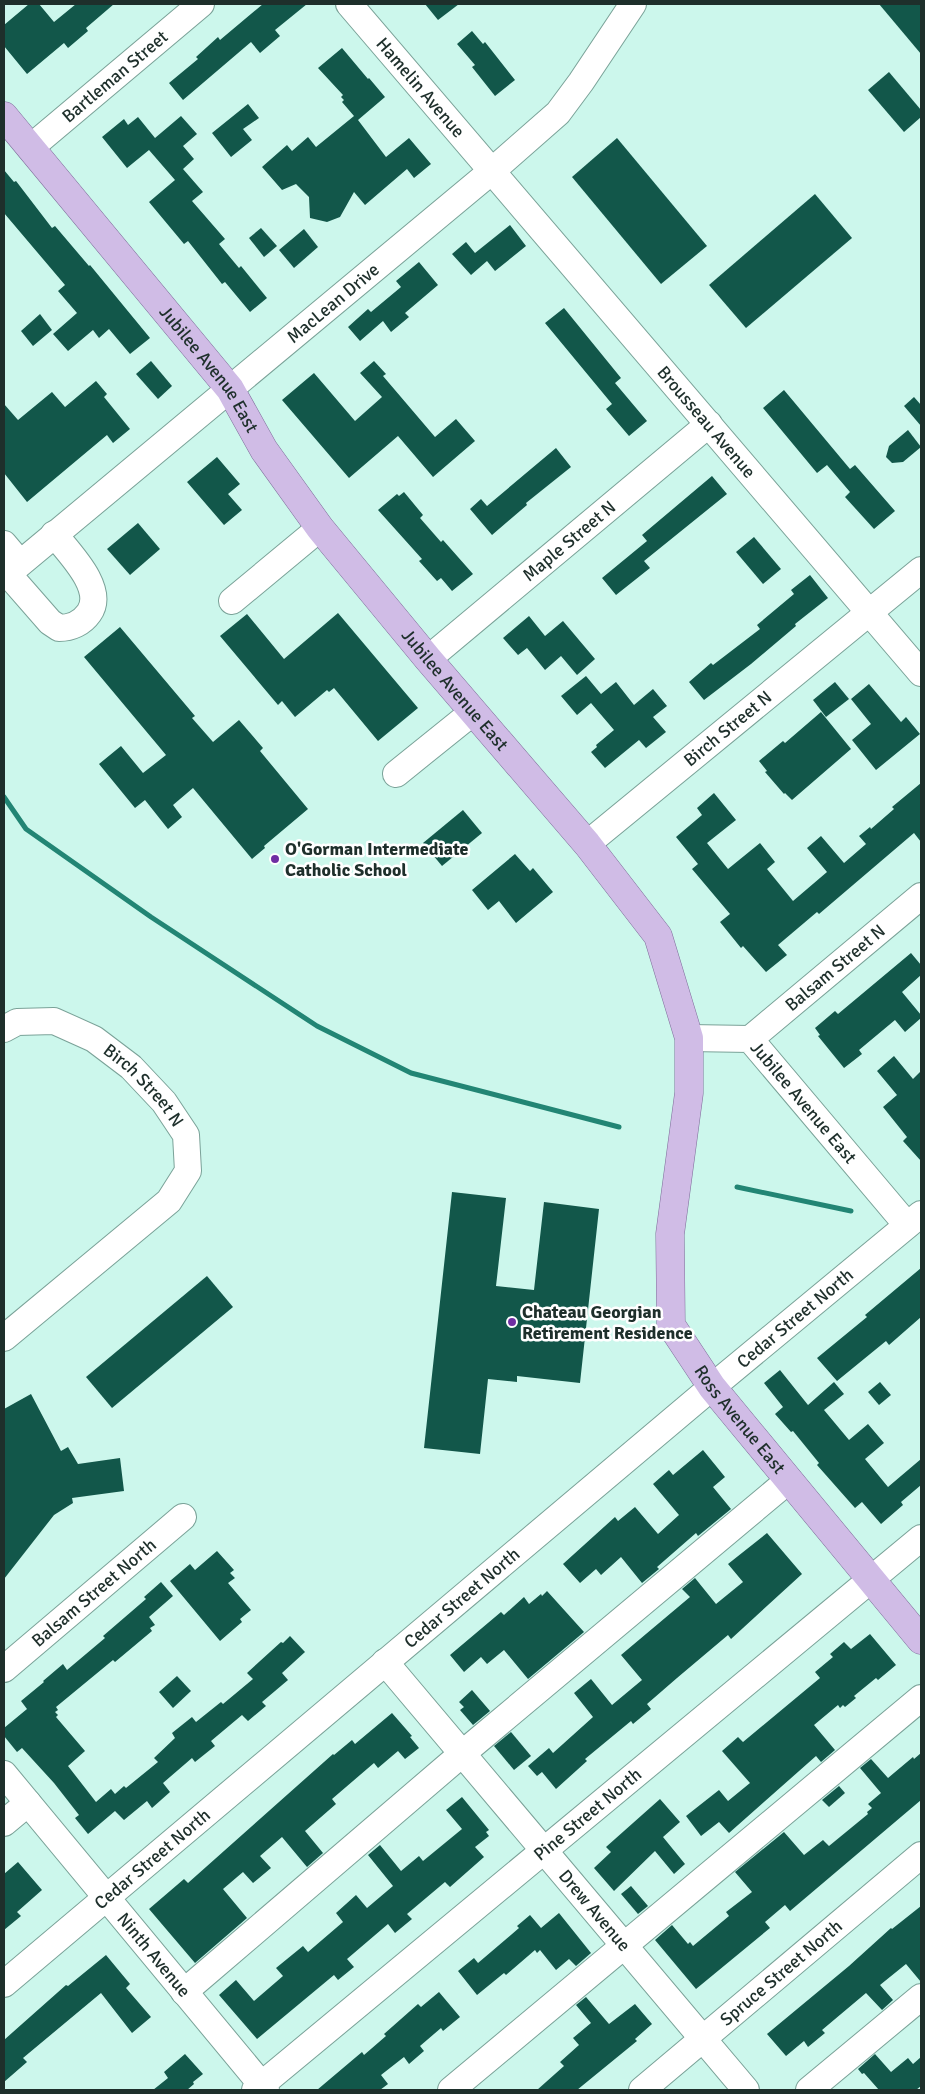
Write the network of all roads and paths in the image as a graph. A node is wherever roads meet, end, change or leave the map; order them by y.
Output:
1 (201, 4) edge
2 (349, 4) edge
3 (633, 4) edge
4 (4, 116) edge
5 (30, 148) junction
6 (493, 170) junction
7 (230, 390) junction
8 (709, 424) junction
9 (320, 528) junction
10 (54, 534) junction
11 (9, 564) edge
12 (921, 570) edge
13 (232, 602) dead end
14 (870, 613) junction
15 (428, 659) junction
16 (921, 673) edge
17 (473, 712) junction
18 (396, 774) dead end
19 (587, 844) junction
20 (921, 896) edge
21 (4, 1029) edge
22 (689, 1038) junction
23 (750, 1039) junction
24 (914, 1220) edge
25 (7, 1335) edge
26 (712, 1387) junction
27 (790, 1480) junction
28 (183, 1517) dead end
29 (921, 1538) edge
30 (872, 1580) junction
31 (921, 1640) edge
32 (384, 1662) junction
33 (4, 1668) edge
34 (921, 1698) edge
35 (462, 1753) junction
36 (4, 1774) edge
37 (28, 1803) junction
38 (4, 1823) edge
39 (544, 1849) junction
40 (921, 1855) edge
41 (105, 1898) junction
42 (624, 1944) junction
43 (4, 1984) edge
44 (184, 1992) junction
45 (921, 1997) edge
46 (703, 2039) junction
47 (261, 2088) edge
48 (451, 2090) edge
49 (642, 2090) edge
50 (746, 2090) edge
51 (809, 2090) edge

1 - 5 street, Bartleman Street
2 - 6 street, Hamelin Avenue
3 - 6 street, MacLean Drive
4 - 5 main road, Jubilee Avenue East
5 - 7 main road, Jubilee Avenue East
6 - 7 street, MacLean Drive
6 - 8 street, Brousseau Avenue
7 - 9 main road, Jubilee Avenue East
7 - 10 street, MacLean Drive
8 - 14 street, Brousseau Avenue
8 - 15 street, Maple Street N
9 - 13 street
9 - 15 main road, Jubilee Avenue East
10 - 11 street, MacLean Drive
10 - 11 street
12 - 14 street, Birch Street N
14 - 16 street, Brousseau Avenue
14 - 19 street, Birch Street N
15 - 17 main road, Jubilee Avenue East
17 - 18 street
17 - 19 main road, Jubilee Avenue East
19 - 22 main road, Jubilee Avenue East
20 - 23 street, Balsam Street N
21 - 25 street, Birch Street N
22 - 23 street, Jubilee Avenue East
22 - 26 main road, Ross Avenue East
23 - 24 street, Jubilee Avenue East
24 - 26 street, Cedar Street North
26 - 27 main road, Ross Avenue East
26 - 32 street, Cedar Street North
27 - 30 main road, Ross Avenue East
27 - 35 street
28 - 33 street, Balsam Street North
29 - 30 street, Pine Street North
30 - 31 main road, Ross Avenue East
30 - 39 street, Pine Street North
32 - 35 street, Drew Avenue
32 - 41 street, Cedar Street North
34 - 42 street
35 - 39 street, Drew Avenue
35 - 44 street
36 - 37 street, Ninth Avenue
37 - 38 street
37 - 41 street, Ninth Avenue
39 - 42 street, Drew Avenue
39 - 47 street, Pine Street North
40 - 46 street, Spruce Street North
41 - 43 street, Cedar Street North
41 - 44 street, Ninth Avenue
42 - 46 street, Drew Avenue
42 - 48 street
44 - 47 street, Ninth Avenue
45 - 51 street
46 - 49 street, Spruce Street North
46 - 50 street, Drew Avenue

